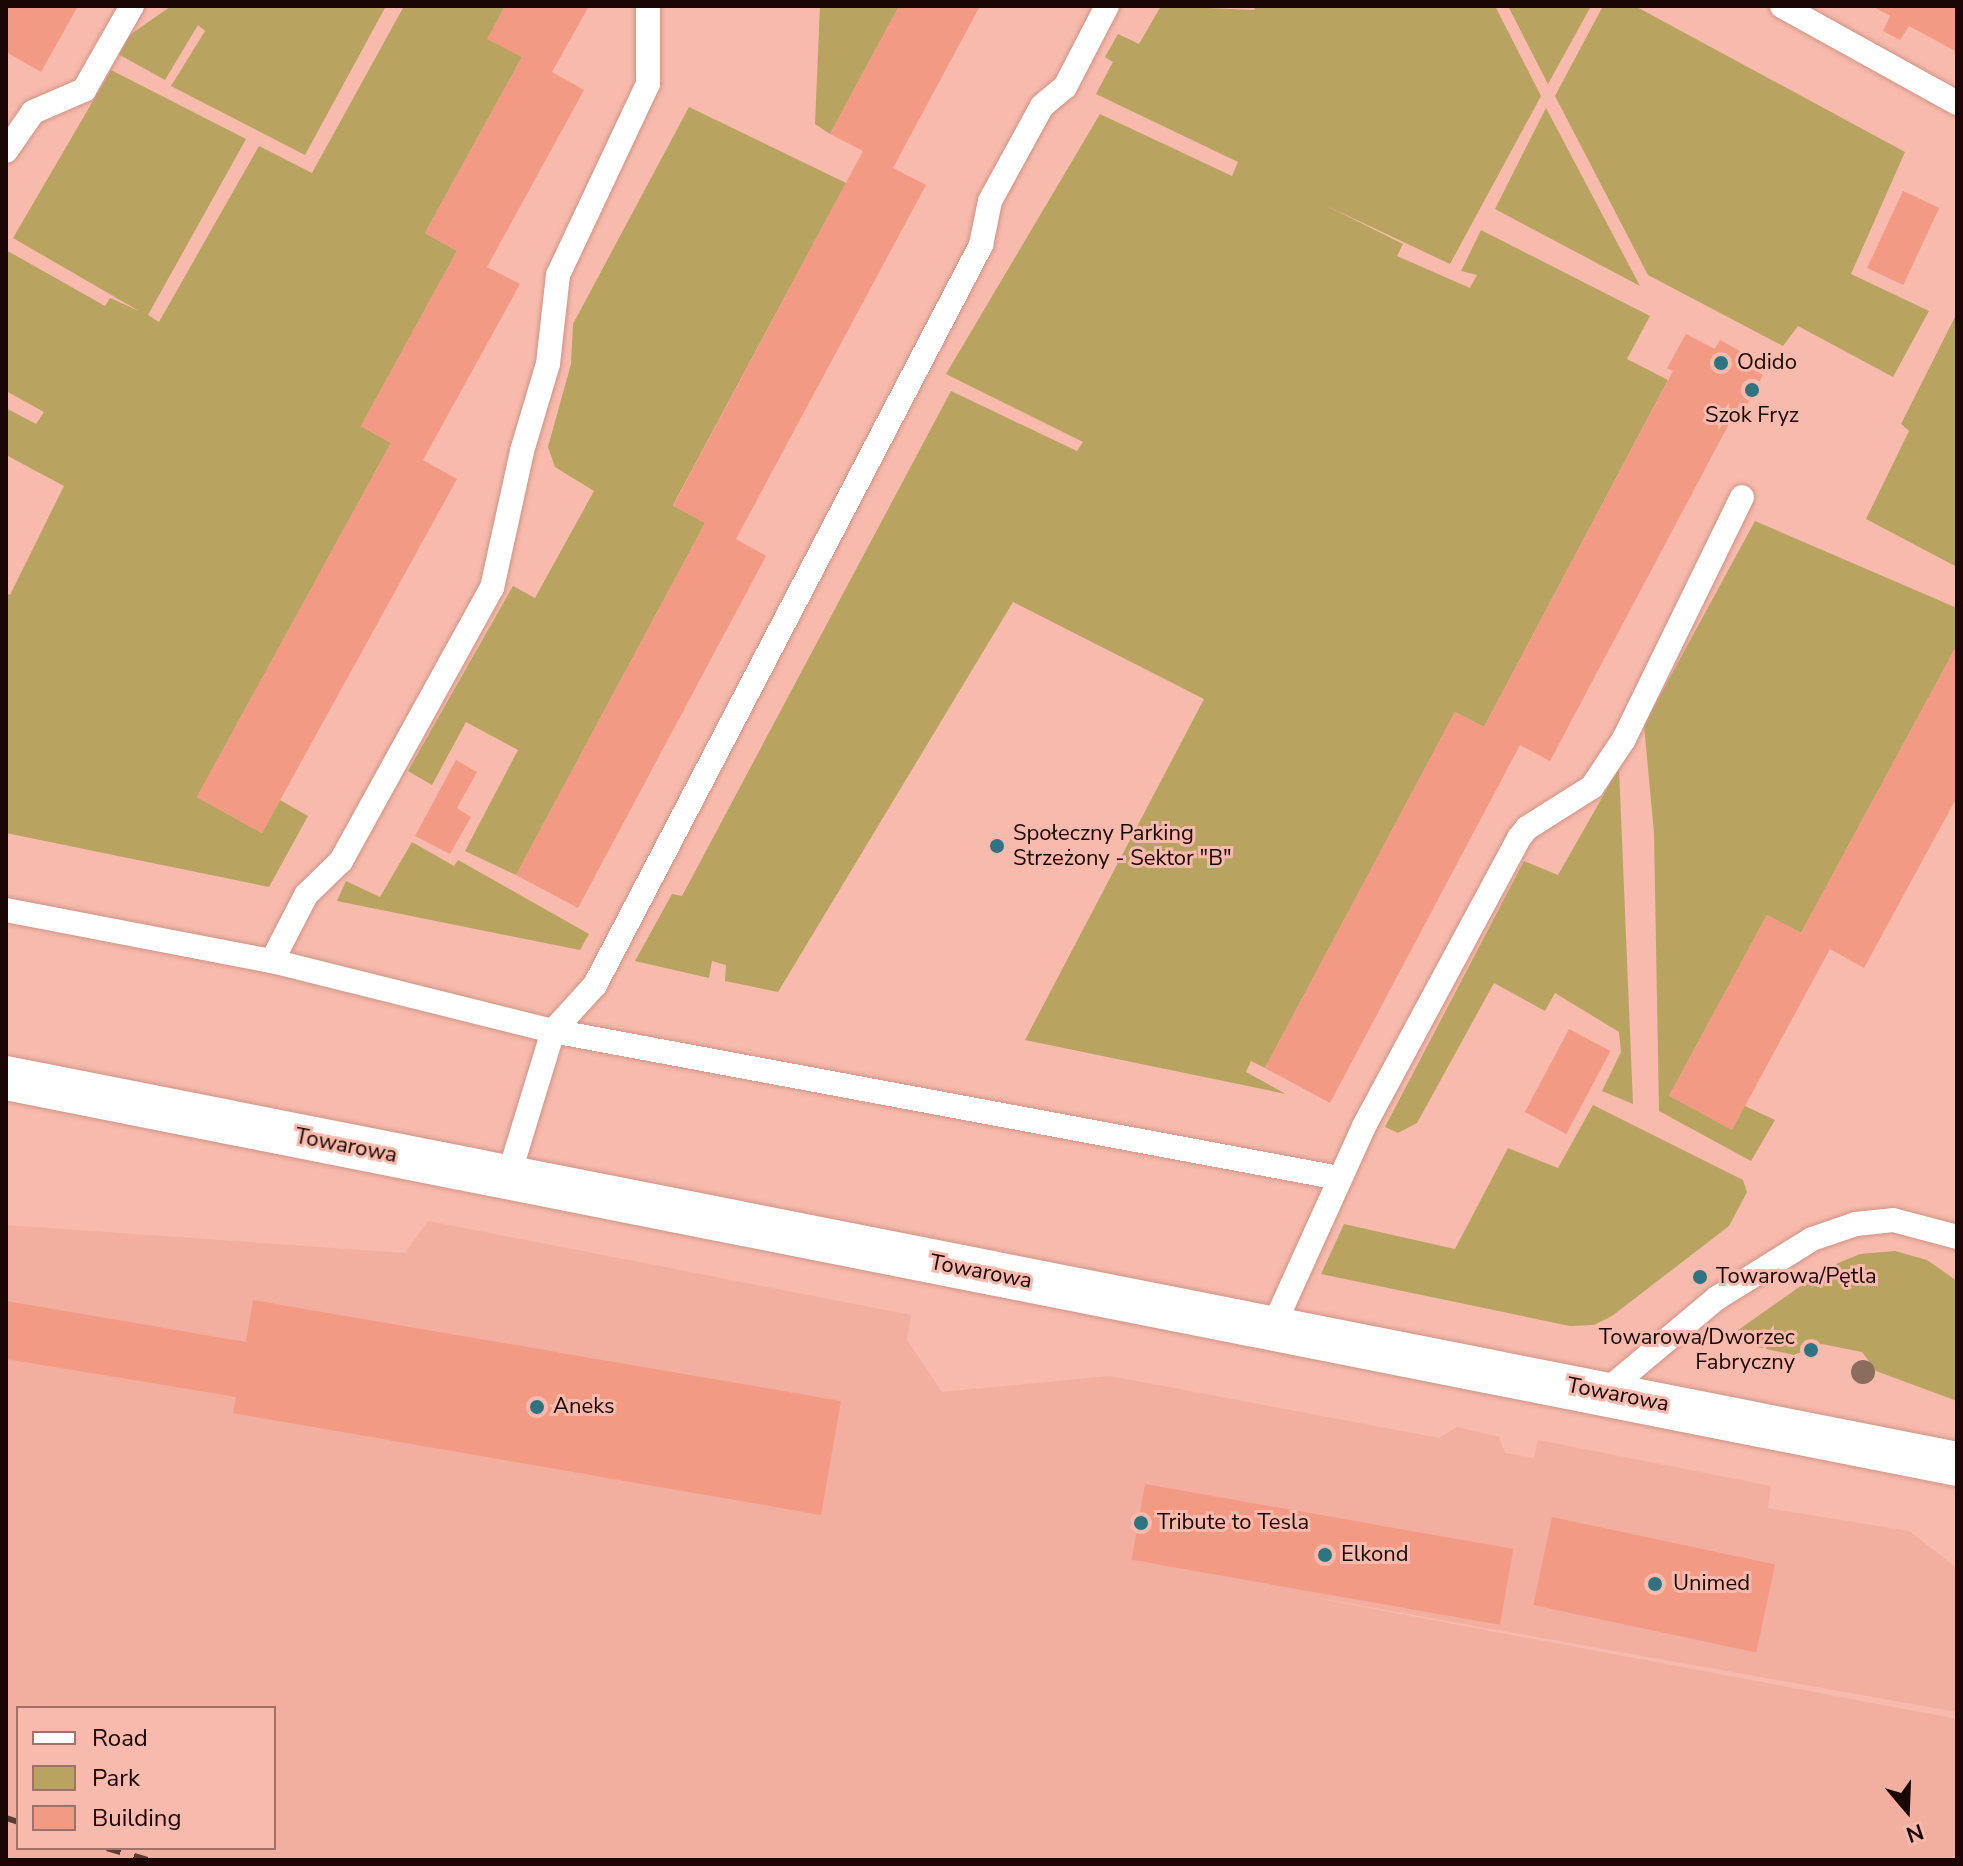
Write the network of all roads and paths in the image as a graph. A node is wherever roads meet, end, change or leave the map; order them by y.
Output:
1 (132, 6) edge
2 (648, 6) edge
3 (1107, 6) edge
4 (1782, 6) edge
5 (1957, 103) edge
6 (6, 151) edge
7 (1742, 497) dead end
8 (6, 910) edge
9 (272, 961) junction
10 (553, 1031) junction
11 (6, 1078) edge
12 (508, 1178) junction
13 (1339, 1178) junction
14 (1957, 1237) edge
15 (1273, 1327) junction
16 (1606, 1391) junction
17 (1957, 1464) edge

1 - 6 lane
2 - 9 lane
3 - 10 lane
4 - 5 lane
7 - 13 lane
8 - 9 lane
9 - 10 lane
10 - 12 lane
10 - 13 lane
11 - 12 main road, Towarowa
12 - 15 main road, Towarowa
13 - 15 lane
14 - 16 lane
15 - 16 main road, Towarowa
16 - 17 main road, Towarowa

